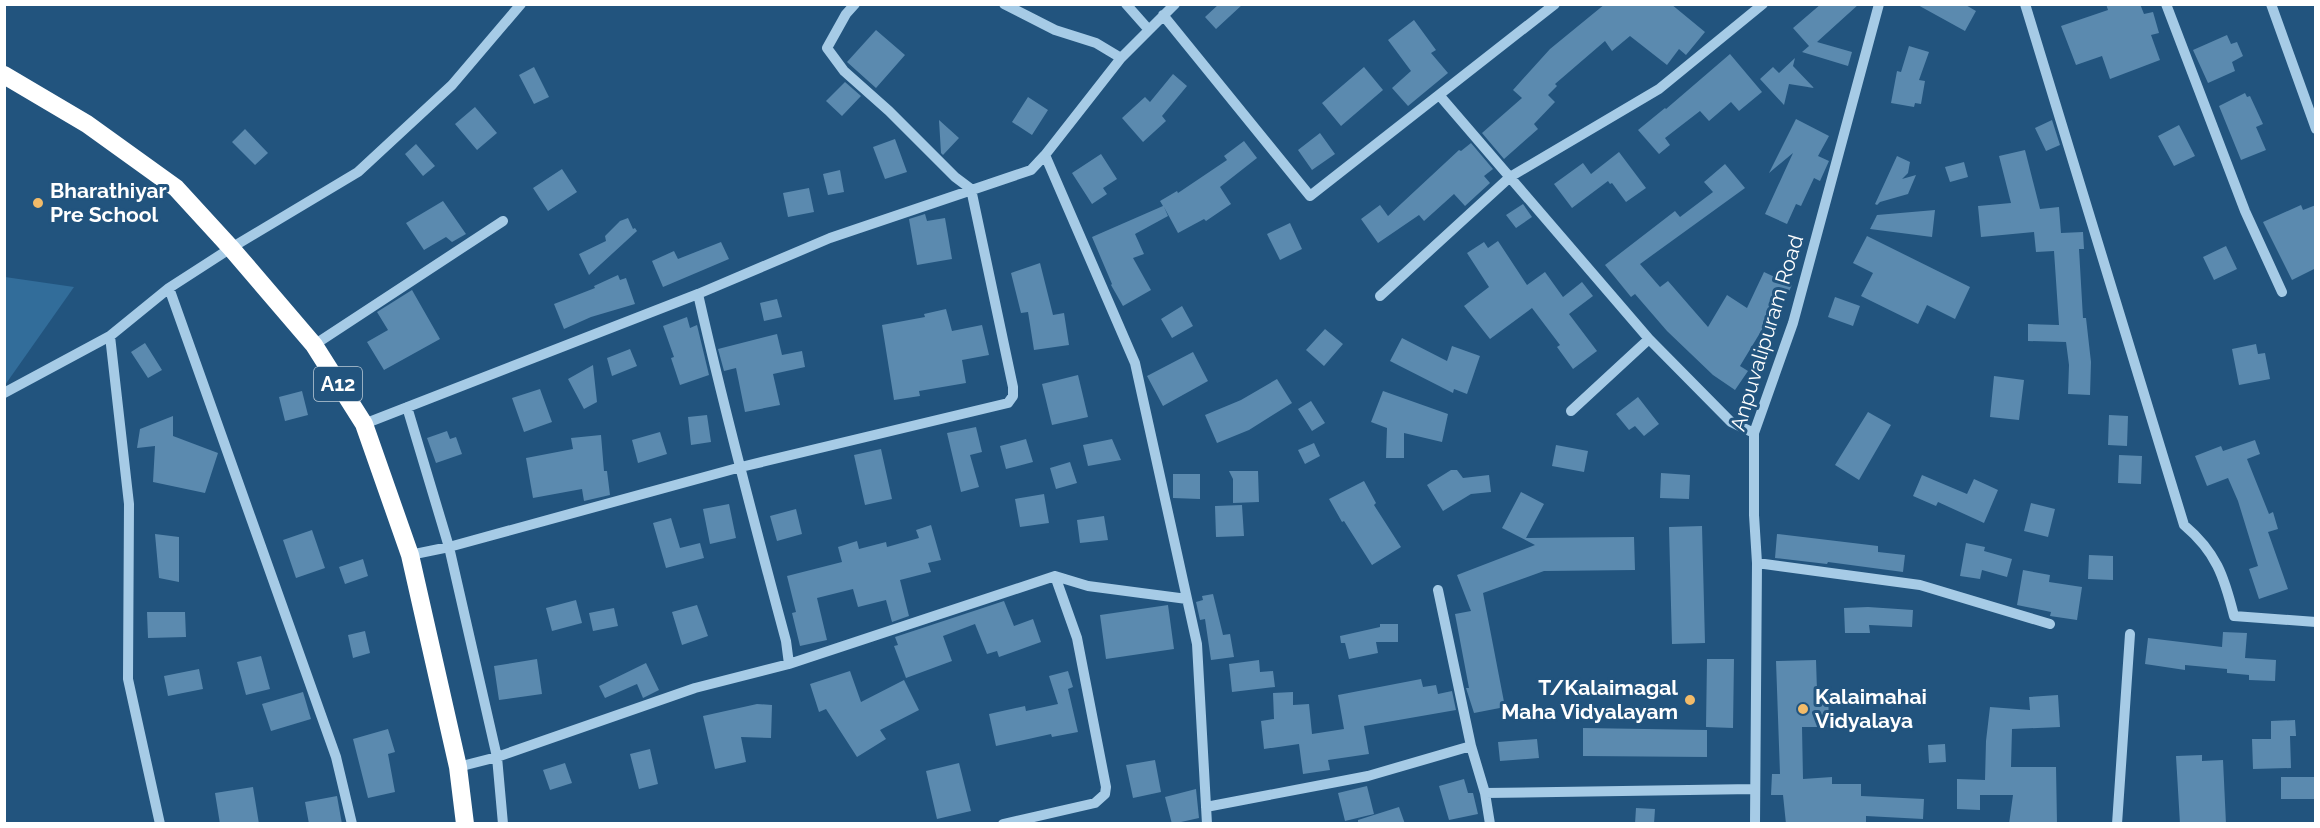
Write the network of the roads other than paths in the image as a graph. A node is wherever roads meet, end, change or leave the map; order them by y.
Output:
1 (520, 4) edge
2 (855, 4) edge
3 (1004, 4) edge
4 (1126, 4) edge
5 (1175, 4) edge
6 (1556, 4) edge
7 (1763, 4) edge
8 (1879, 4) edge
9 (2025, 4) edge
10 (2166, 4) edge
11 (2271, 4) edge
12 (1163, 15) junction
13 (1149, 30) junction
14 (1121, 58) junction
15 (4, 75) edge
16 (1440, 96) junction
17 (2316, 129) edge
18 (1045, 155) junction
19 (1510, 177) junction
20 (971, 189) junction
21 (504, 221) dead end
22 (231, 248) junction
23 (169, 288) junction
24 (2282, 291) dead end
25 (698, 294) junction
26 (1380, 296) dead end
27 (110, 336) junction
28 (1649, 339) junction
29 (314, 345) junction
30 (4, 393) edge
31 (407, 407) junction
32 (1571, 411) dead end
33 (364, 424) junction
34 (1754, 433) junction
35 (741, 467) junction
36 (449, 547) junction
37 (410, 555) junction
38 (1758, 563) junction
39 (1055, 576) junction
40 (1438, 590) dead end
41 (1187, 599) junction
42 (2316, 622) edge
43 (2050, 624) dead end
44 (2130, 634) dead end
45 (789, 664) junction
46 (1471, 746) junction
47 (497, 757) junction
48 (458, 766) junction
49 (1755, 789) junction
50 (1485, 793) junction
51 (1206, 807) junction
52 (160, 824) edge
53 (352, 824) edge
54 (465, 824) edge
55 (503, 824) edge
56 (1003, 824) edge
57 (1207, 824) edge
58 (1490, 824) edge
59 (1755, 824) edge
60 (2117, 824) edge

1 - 22 street
2 - 20 street
3 - 14 street
4 - 13 street
5 - 12 street
6 - 16 street
7 - 19 street
8 - 34 street, Anpuvalipuram Road
9 - 42 street
10 - 24 street
11 - 17 street
12 - 13 street
12 - 16 street
13 - 14 street
14 - 18 street
15 - 22 highway, A12
16 - 19 street
18 - 20 street
18 - 41 street
19 - 26 street
19 - 28 street
20 - 25 street
20 - 35 street
21 - 29 street
22 - 23 street
22 - 29 highway, A12
23 - 27 street
23 - 53 street
25 - 31 street
25 - 35 street
27 - 30 street
27 - 52 street
28 - 32 street
28 - 34 street
29 - 33 highway, A12
31 - 33 street
31 - 36 street
33 - 37 highway, A12
34 - 38 street, Anpuvalipuram Road
35 - 36 street
35 - 45 street
36 - 37 street
36 - 47 street
37 - 48 highway, A12
38 - 43 street
38 - 49 street, Anpuvalipuram Road
39 - 41 street
39 - 45 street
39 - 56 street
40 - 46 street
41 - 51 street
44 - 60 street
45 - 47 street
46 - 50 street
46 - 51 street
47 - 48 street
47 - 55 street
48 - 54 highway, A12
49 - 50 street
49 - 59 street, Anpuvalipuram Road
50 - 58 street
51 - 57 street

